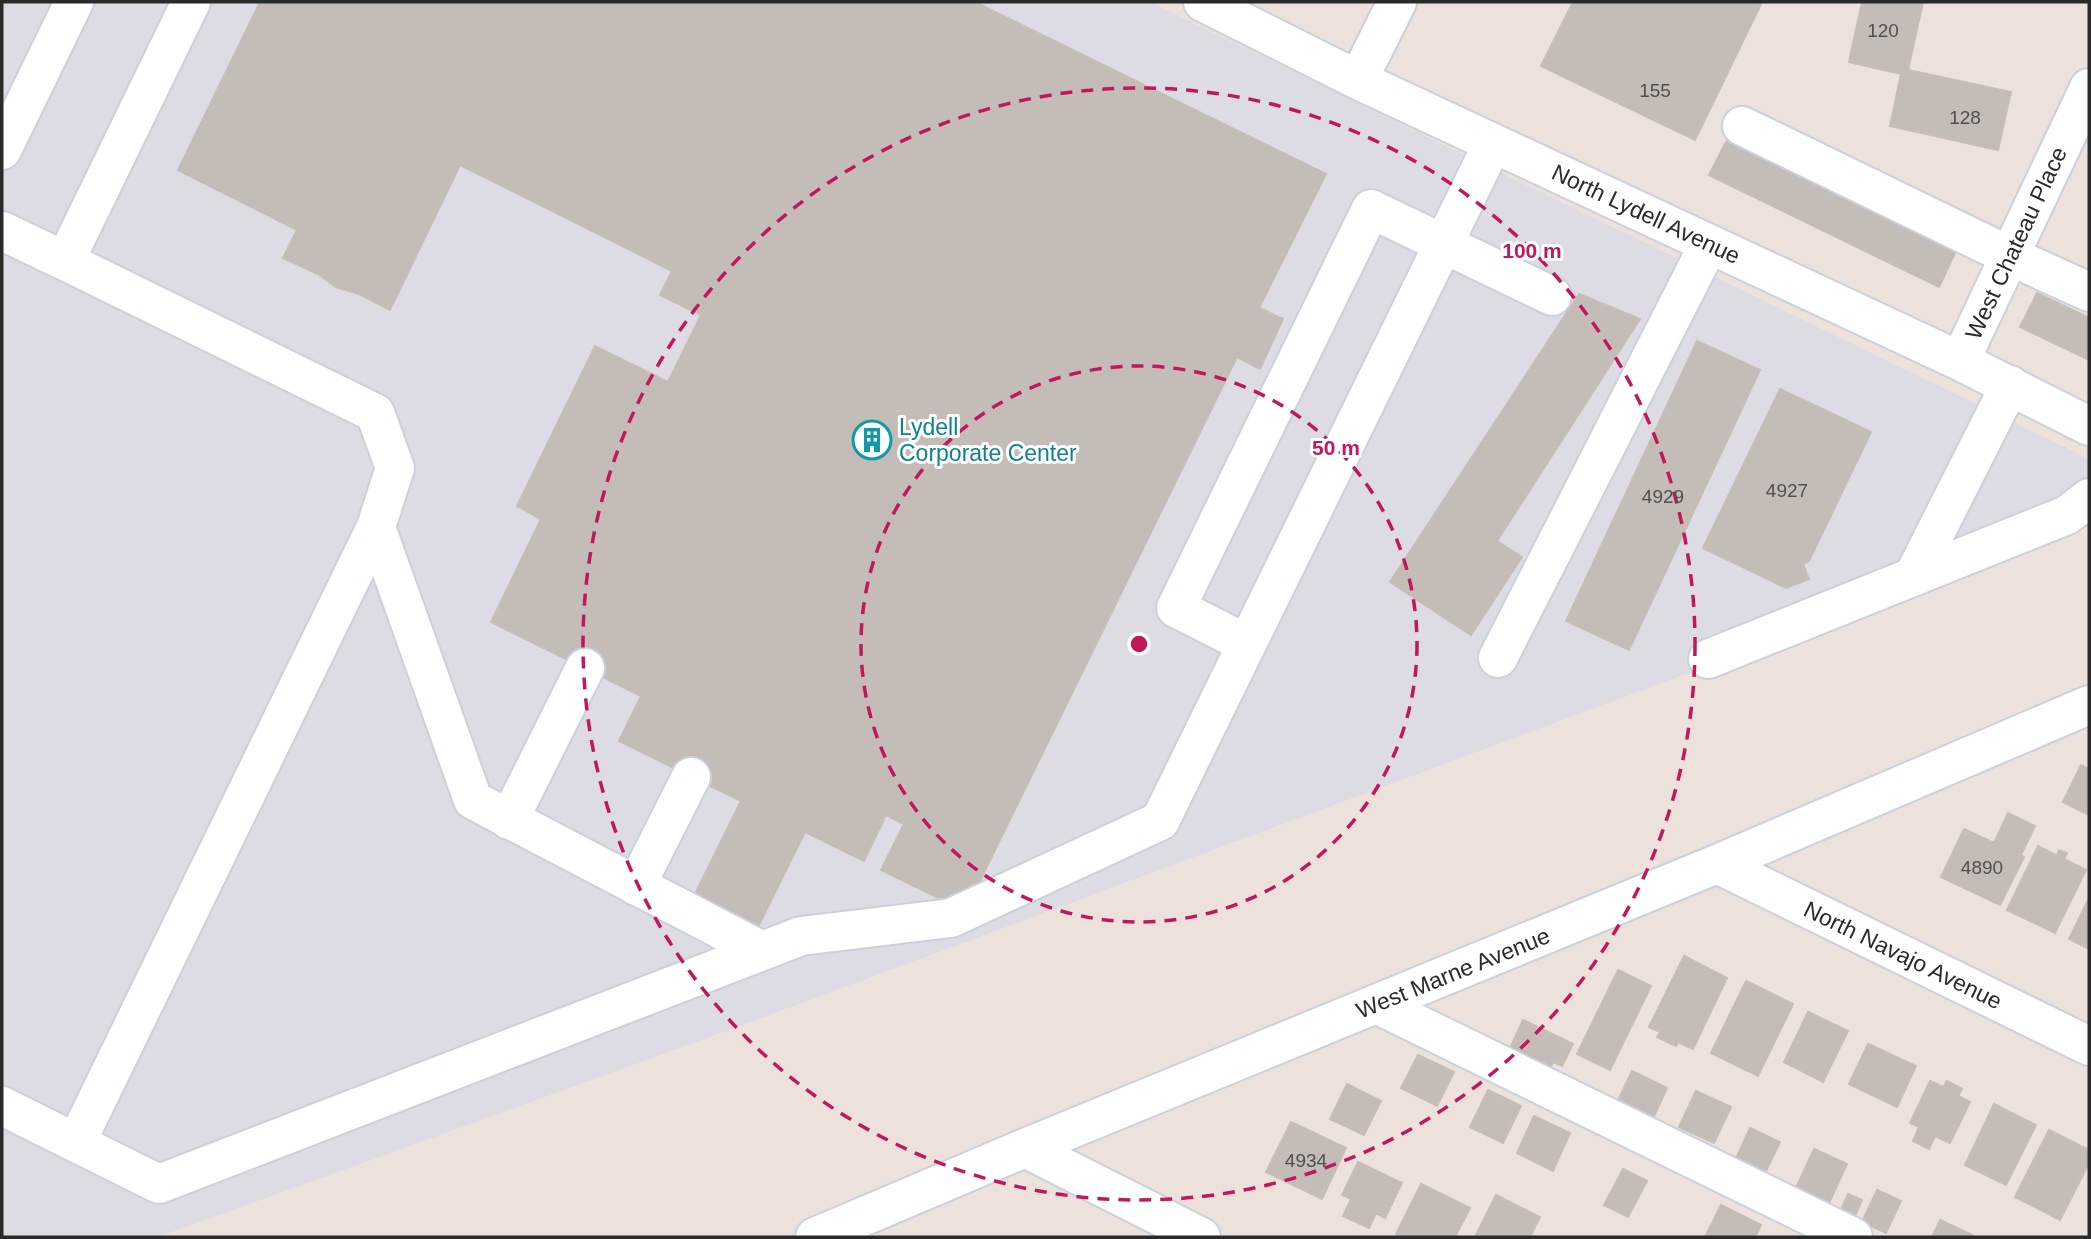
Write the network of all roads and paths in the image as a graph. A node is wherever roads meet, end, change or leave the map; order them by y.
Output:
1 (74, 2) edge
2 (191, 2) edge
3 (1203, 2) edge
4 (1397, 2) edge
5 (1258, 14) edge
6 (1358, 80) junction
7 (2089, 88) edge
8 (1742, 125) dead end
9 (1493, 143) junction
10 (2, 150) edge
11 (2, 231) edge
12 (1443, 242) junction
13 (1709, 244) junction
14 (2010, 256) junction
15 (65, 261) junction
16 (2089, 292) edge
17 (1552, 296) dead end
18 (1960, 361) junction
19 (2010, 385) junction
20 (2089, 426) edge
21 (2089, 498) edge
22 (376, 527) junction
23 (1913, 577) junction
24 (1247, 644) junction
25 (1499, 658) dead end
26 (1708, 659) dead end
27 (585, 668) dead end
28 (2078, 720) edge
29 (691, 777) dead end
30 (509, 820) junction
31 (1717, 864) junction
32 (636, 886) junction
33 (762, 951) junction
34 (1376, 1004) junction
35 (2089, 1046) edge
36 (2, 1106) edge
37 (76, 1143) junction
38 (1025, 1148) junction
39 (815, 1237) edge
40 (1201, 1237) edge
41 (1853, 1237) edge

1 - 10 street
2 - 15 street
3 - 5 street, North Lydell Avenue
4 - 6 street
5 - 6 street, North Lydell Avenue
6 - 9 street, North Lydell Avenue
7 - 14 street, West Chateau Place
8 - 14 street
9 - 12 street
9 - 13 street, North Lydell Avenue
11 - 15 street
12 - 17 street
12 - 24 street
12 - 24 street
13 - 18 street, North Lydell Avenue
13 - 25 street
14 - 16 street
14 - 18 street, West Chateau Place
15 - 22 street
18 - 19 street, North Lydell Avenue
19 - 20 street, North Lydell Avenue
19 - 23 street
21 - 23 street
22 - 30 street
22 - 37 street
23 - 26 street
24 - 33 street
27 - 30 street
28 - 31 street, West Marne Avenue
29 - 32 street
30 - 32 street
31 - 34 street, West Marne Avenue
31 - 35 street, North Navajo Avenue
32 - 33 street
33 - 37 street
34 - 38 street, West Marne Avenue
34 - 41 street
36 - 37 street
38 - 39 street, West Marne Avenue
38 - 40 street

